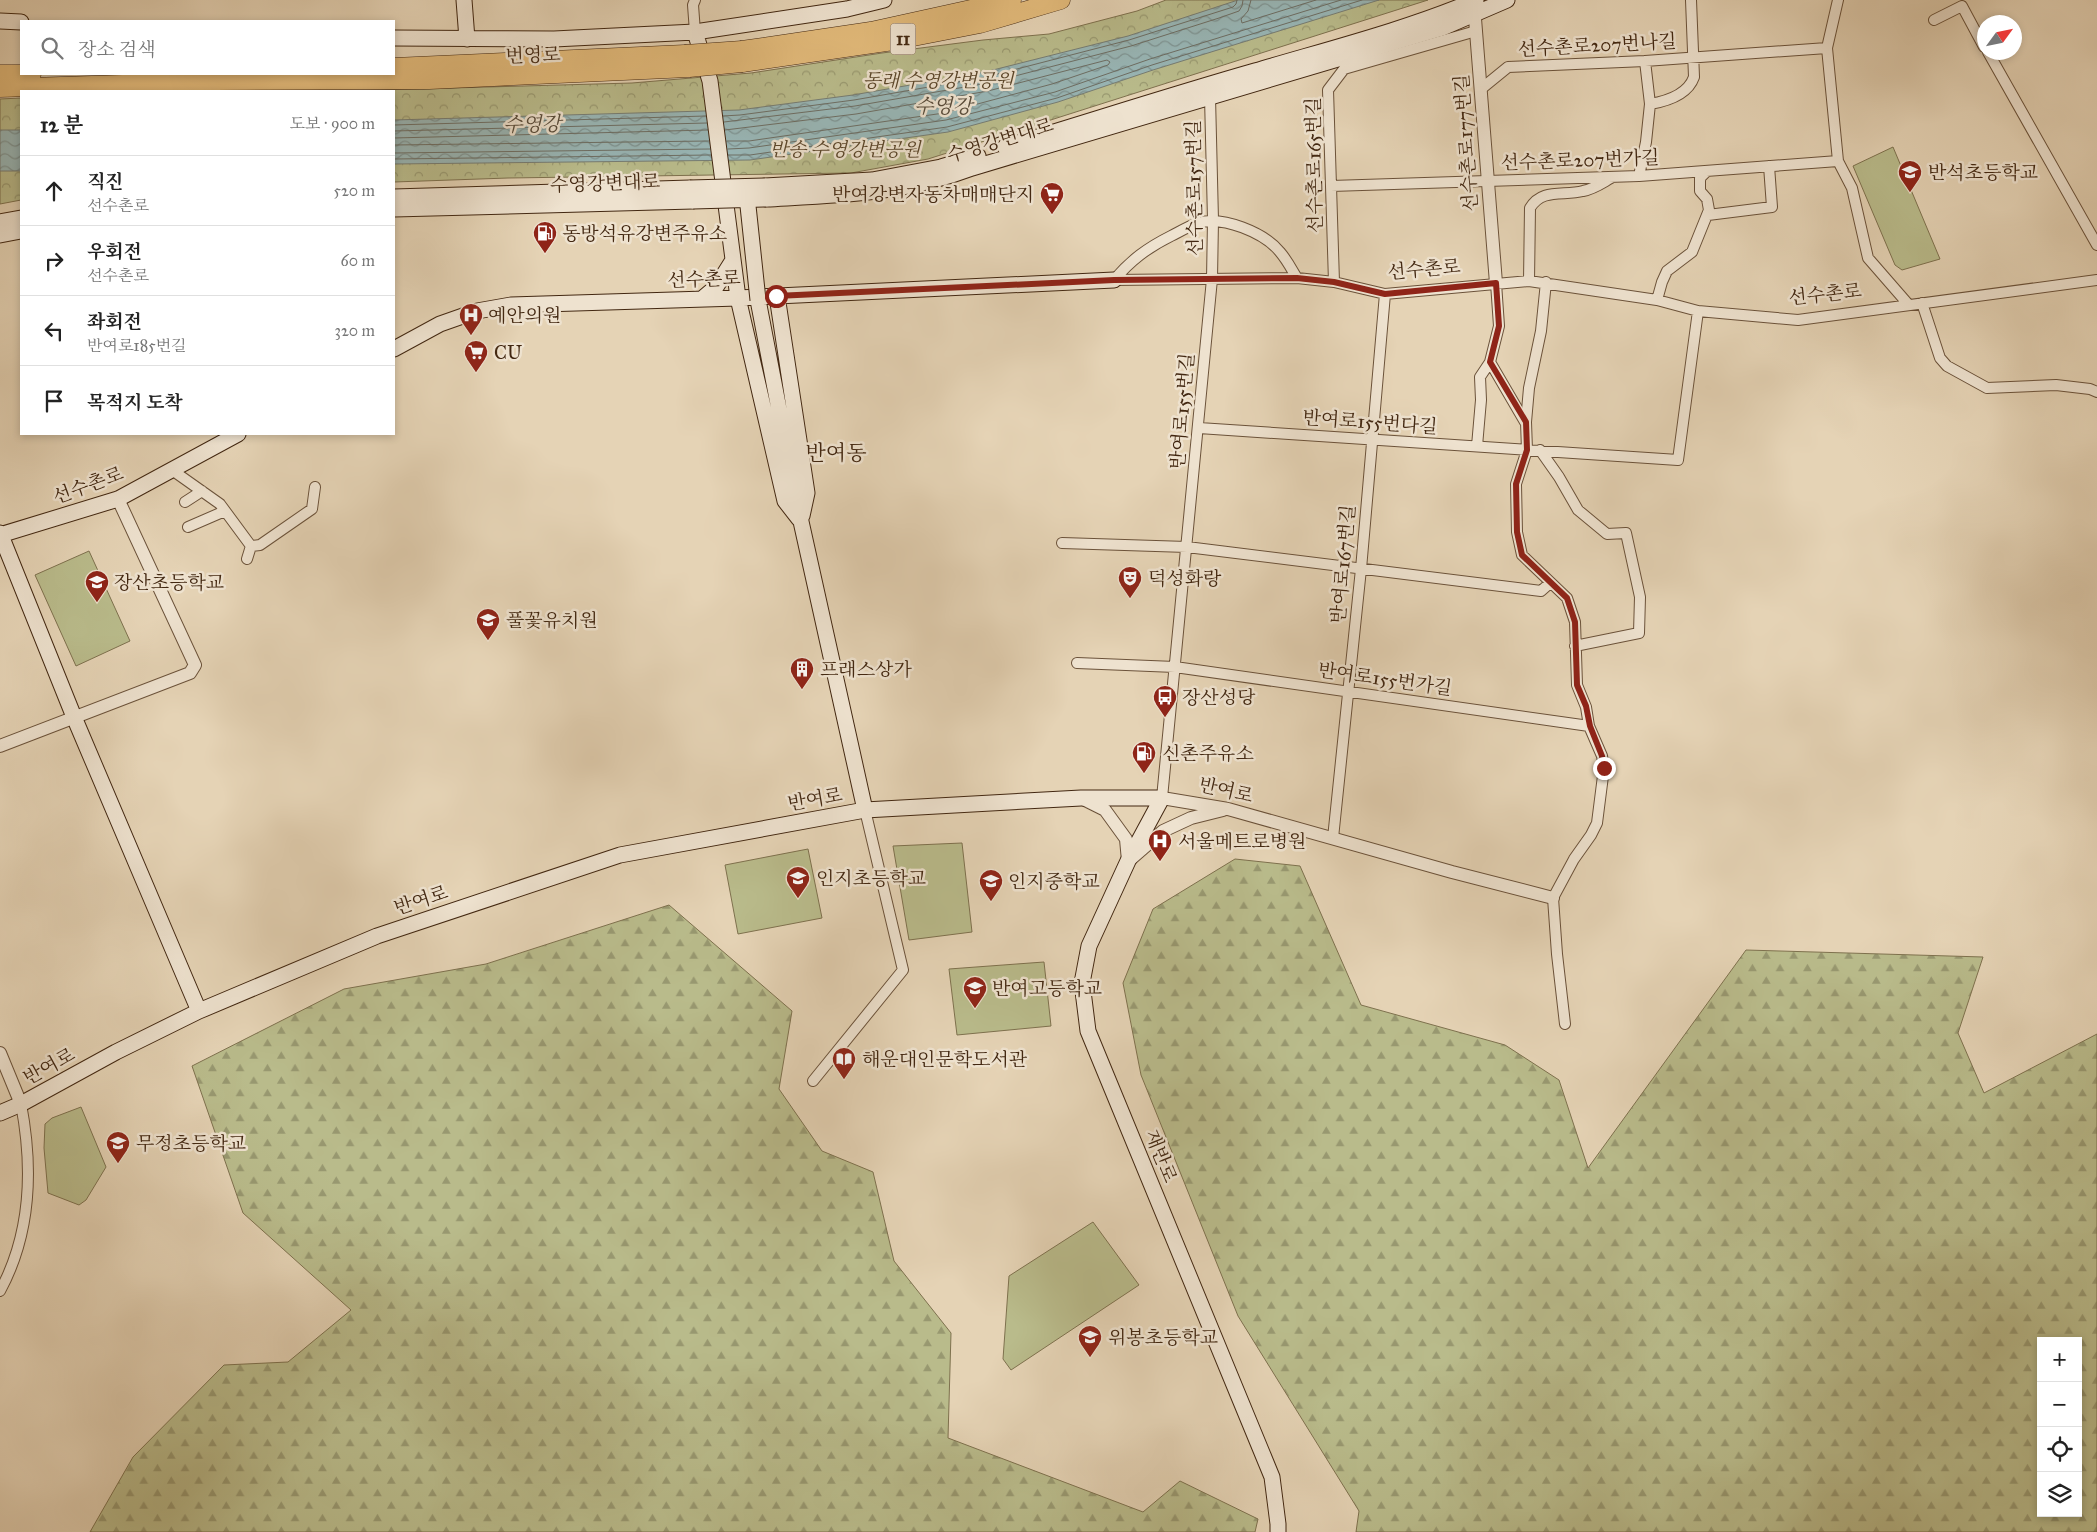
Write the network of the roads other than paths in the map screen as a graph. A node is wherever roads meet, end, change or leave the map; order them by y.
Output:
1 (464, 0) edge
2 (695, 0) edge
3 (884, 0) edge
4 (1012, 0) edge
5 (1061, 0) edge
6 (1507, 0) edge
7 (1691, 0) edge
8 (1838, 0) edge
9 (1475, 4) edge
10 (1934, 20) dead end
11 (0, 21) edge
12 (20, 22) edge
13 (1476, 31) junction
14 (694, 32) junction
15 (1977, 34) edge
16 (395, 38) edge
17 (467, 39) junction
18 (1827, 48) junction
19 (1694, 56) junction
20 (742, 57) junction
21 (1993, 60) edge
22 (687, 61) junction
23 (1645, 61) junction
24 (395, 68) edge
25 (0, 74) edge
26 (20, 74) edge
27 (0, 88) edge
28 (1481, 89) junction
29 (1210, 97) junction
30 (1650, 104) junction
31 (1838, 161) junction
32 (1770, 166) junction
33 (1707, 171) junction
34 (1639, 176) junction
35 (1612, 177) junction
36 (1488, 181) junction
37 (1331, 186) junction
38 (766, 192) junction
39 (746, 193) junction
40 (691, 194) junction
41 (395, 197) edge
42 (395, 209) edge
43 (1708, 214) junction
44 (20, 218) edge
45 (1213, 220) junction
46 (0, 222) edge
47 (20, 230) edge
48 (0, 235) edge
49 (2097, 245) edge
50 (733, 260) junction
51 (1297, 278) junction
52 (1212, 279) junction
53 (1114, 280) junction
54 (2097, 280) edge
55 (1528, 281) junction
56 (1334, 282) junction
57 (1546, 282) junction
58 (1496, 283) junction
59 (1385, 294) junction
60 (776, 296) junction
61 (703, 298) junction
62 (738, 298) junction
63 (1657, 300) junction
64 (1922, 303) junction
65 (1908, 304) junction
66 (1698, 311) junction
67 (395, 348) edge
68 (1490, 362) junction
69 (2097, 392) edge
70 (1526, 422) junction
71 (1199, 428) junction
72 (236, 435) edge
73 (1372, 440) junction
74 (1477, 446) junction
75 (1527, 450) junction
76 (1540, 450) junction
77 (172, 470) junction
78 (316, 487) dead end
79 (202, 491) junction
80 (118, 499) junction
81 (185, 502) dead end
82 (225, 511) junction
83 (799, 515) junction
84 (188, 527) dead end
85 (0, 534) edge
86 (1062, 544) dead end
87 (251, 546) junction
88 (1187, 548) junction
89 (248, 559) dead end
90 (1361, 569) junction
91 (1550, 583) junction
92 (1575, 646) junction
93 (1077, 663) dead end
94 (1175, 667) junction
95 (1348, 692) junction
96 (74, 717) junction
97 (1590, 726) junction
98 (0, 746) edge
99 (1081, 798) junction
100 (1162, 798) junction
101 (1228, 809) junction
102 (865, 810) junction
103 (1333, 838) junction
104 (1128, 861) junction
105 (1554, 898) junction
106 (199, 1011) junction
107 (1565, 1024) dead end
108 (0, 1053) edge
109 (813, 1082) dead end
110 (21, 1104) junction
111 (0, 1113) edge
112 (0, 1291) edge
113 (1278, 1532) edge

1 - 17 main road
2 - 14 street
3 - 14 main road
4 - 20 highway, 번영로 / 11
5 - 20 highway, 번영로 / 11
6 - 9 main road, 수영강변대로
7 - 19 street, 선수촌로207번나길
8 - 18 street
9 - 13 street, 선수촌로177번길
9 - 29 main road, 수영강변대로
9 - 38 main road, 수영강변대로
10 - 15 street
11 - 12 main road
13 - 28 street, 선수촌로177번길
13 - 37 street, 선수촌로165번길
14 - 17 main road
14 - 50 main road
16 - 17 main road
18 - 19 street, 선수촌로207번나길
18 - 31 street
19 - 23 street, 선수촌로207번나길
19 - 30 street
20 - 22 highway, 번영로 / 11, bridge
21 - 49 street
22 - 24 highway, 번영로 / 11
22 - 27 highway, 번영로 / 11
23 - 28 street, 선수촌로207번나길
23 - 30 street
25 - 26 highway
28 - 36 street, 선수촌로177번길
29 - 38 main road, 수영강변대로
29 - 45 street, 선수촌로157번길
30 - 34 street
31 - 32 street, 선수촌로207번가길
31 - 65 street
32 - 33 street, 선수촌로207번가길
32 - 43 street
33 - 34 street, 선수촌로207번가길
33 - 43 street
34 - 35 street, 선수촌로207번가길
35 - 36 street, 선수촌로207번가길
35 - 55 street
36 - 37 street, 선수촌로207번가길
36 - 58 street, 선수촌로177번길
37 - 56 street, 선수촌로165번길
38 - 39 main road, 수영강변대로, bridge
39 - 40 main road, 수영강변대로, bridge
39 - 83 main road, bridge
40 - 41 main road, 수영강변대로
40 - 42 main road, 수영강변대로
43 - 63 street
44 - 46 main road
45 - 51 street
45 - 52 street, 선수촌로157번길
45 - 53 street
47 - 48 main road
50 - 61 main road
50 - 62 main road
51 - 52 street, 선수촌로
51 - 56 street, 선수촌로
52 - 53 street, 선수촌로
52 - 71 street, 반여로155번길
53 - 60 main road, 선수촌로
54 - 64 street, 선수촌로
55 - 57 street, 선수촌로
55 - 58 street, 선수촌로
56 - 59 street, 선수촌로
57 - 63 street, 선수촌로
57 - 70 street
58 - 59 street, 선수촌로
58 - 68 street
59 - 73 street, 반여로167번길
60 - 62 main road, 선수촌로
60 - 83 main road
61 - 62 main road, 선수촌로
61 - 67 main road, 선수촌로
62 - 83 main road
63 - 66 street, 선수촌로
64 - 65 street, 선수촌로
64 - 69 street
65 - 66 street, 선수촌로
66 - 76 street, 반여로155번다길
68 - 70 street
68 - 74 street
70 - 75 street
71 - 73 street, 반여로155번다길
71 - 88 street, 반여로155번길
72 - 77 main road, 선수촌로
73 - 74 street, 반여로155번다길
73 - 90 street, 반여로167번길
74 - 75 street, 반여로155번다길
75 - 76 street, 반여로155번다길
75 - 91 street
76 - 92 street
77 - 79 street
77 - 80 main road, 선수촌로
78 - 87 street
79 - 81 street
79 - 82 street
80 - 85 main road, 선수촌로
80 - 96 street
82 - 84 street
82 - 87 street
83 - 102 main road
85 - 96 main road
86 - 88 street
87 - 89 street
88 - 90 street
88 - 94 street, 반여로155번길
90 - 91 street
90 - 95 street, 반여로167번길
91 - 92 street
92 - 97 street
93 - 94 street
94 - 95 street, 반여로155번가길
94 - 100 street, 반여로155번길
95 - 97 street, 반여로155번가길
95 - 103 street, 반여로167번길
96 - 98 street
96 - 106 main road
97 - 105 street
99 - 100 main road, 반여로
99 - 102 main road, 반여로
99 - 104 street
100 - 101 street, 반여로
100 - 104 main road, 재반로
101 - 103 street, 반여로
101 - 104 street
102 - 106 main road, 반여로
102 - 109 street
103 - 105 street, 반여로
104 - 113 main road, 재반로
105 - 107 street
106 - 110 main road, 반여로
108 - 110 street
110 - 111 main road, 반여로
110 - 112 street

